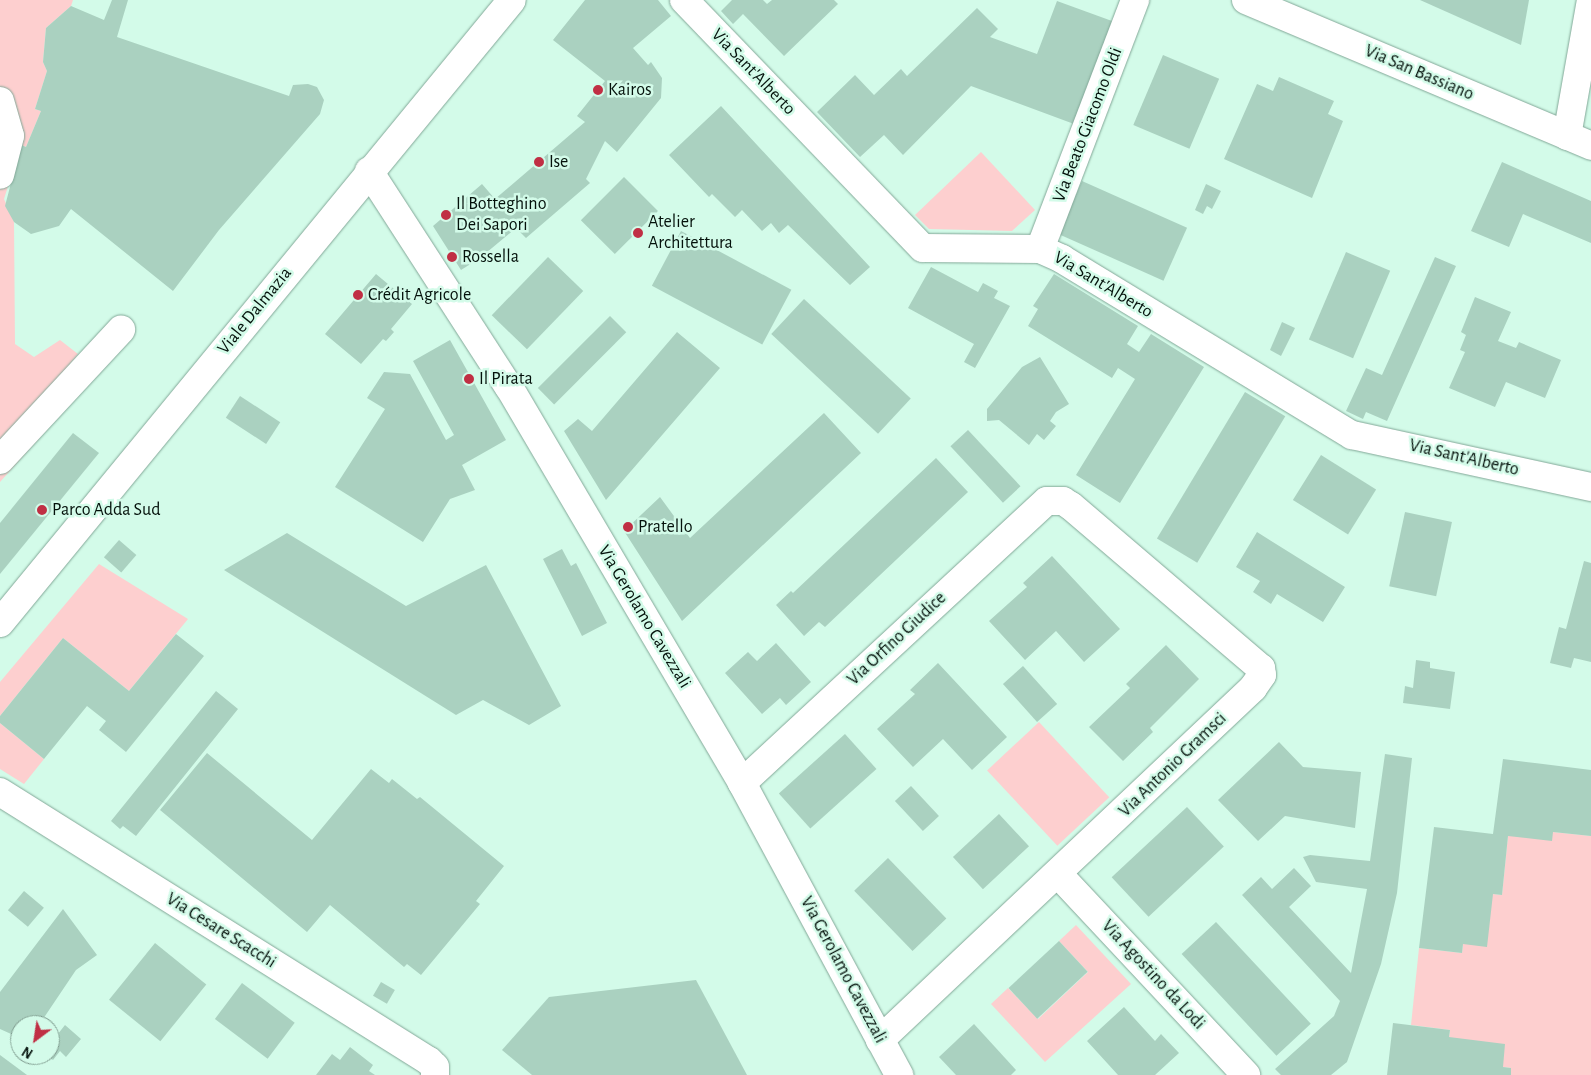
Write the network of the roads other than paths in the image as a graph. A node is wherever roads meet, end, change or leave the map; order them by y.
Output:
1 (512, 0) edge
2 (684, 0) edge
3 (1135, 0) edge
4 (1246, 0) edge
5 (1591, 0) edge
6 (0, 101) edge
7 (1579, 141) edge
8 (369, 171) junction
9 (0, 176) edge
10 (1040, 249) junction
11 (121, 330) dead end
12 (0, 460) edge
13 (1591, 487) edge
14 (1055, 500) joint
15 (0, 623) edge
16 (742, 783) junction
17 (0, 792) edge
18 (1059, 875) junction
19 (880, 1040) junction
20 (435, 1075) edge
21 (899, 1075) edge
22 (1246, 1075) edge

1 - 8 street, Viale Dalmazia
2 - 10 street, Via Sant'Alberto
3 - 10 street, Via Beato Giacomo Oldi
4 - 7 street, Via San Bassiano
5 - 7 street
6 - 9 street
8 - 15 street, Viale Dalmazia
8 - 16 street, Via Gerolamo Cavezzali
10 - 13 street, Via Sant'Alberto
11 - 12 street
14 - 16 street, Via Orfino Giudice
14 - 18 street, Via Antonio Gramsci
16 - 19 street, Via Gerolamo Cavezzali
17 - 20 street, Via Cesare Scacchi
18 - 19 street, Via Antonio Gramsci
18 - 22 street, Via Agostino da Lodi
19 - 21 street, Via Gerolamo Cavezzali

